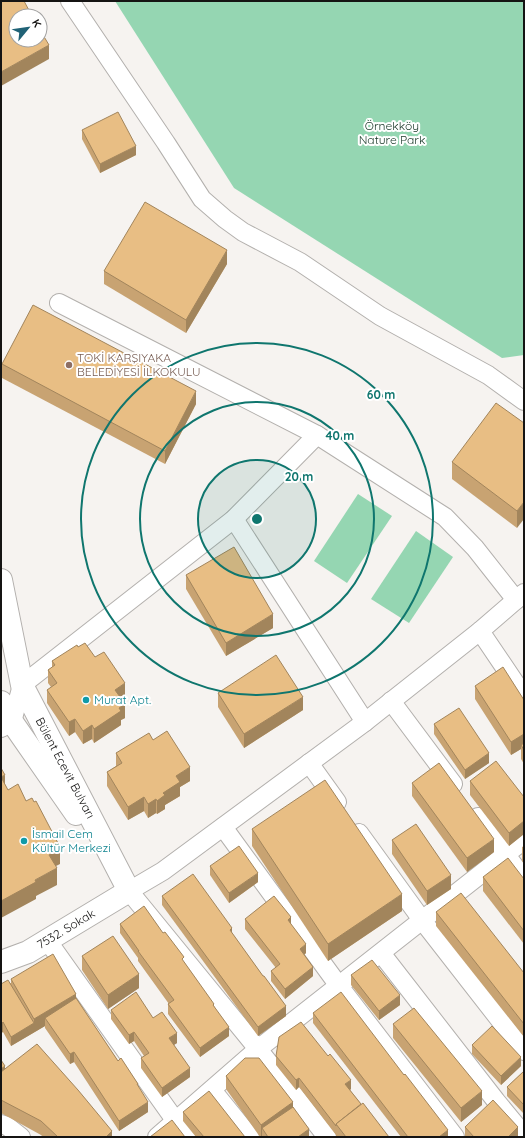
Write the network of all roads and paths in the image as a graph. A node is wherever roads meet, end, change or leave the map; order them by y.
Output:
1 (70, 1) edge
2 (59, 303) dead end
3 (524, 401) edge
4 (317, 435) junction
5 (234, 519) junction
6 (1, 580) edge
7 (520, 596) edge
8 (480, 631) junction
9 (22, 685) junction
10 (524, 696) edge
11 (391, 701) junction
12 (1, 702) edge
13 (365, 722) junction
14 (6, 725) edge
15 (309, 763) junction
16 (223, 827) junction
17 (524, 840) edge
18 (505, 854) junction
19 (524, 879) edge
20 (130, 891) junction
21 (422, 920) junction
22 (47, 940) junction
23 (381, 953) junction
24 (1, 962) edge
25 (339, 986) junction
26 (258, 1049) junction
27 (524, 1051) edge
28 (212, 1090) junction
29 (175, 1121) junction
30 (1, 1124) edge
31 (459, 1134) edge
32 (524, 1135) edge
33 (21, 1137) edge
34 (157, 1137) edge
35 (187, 1137) edge
36 (250, 1137) edge
37 (326, 1137) edge

1 - 3 street
2 - 4 street
4 - 5 street
4 - 7 street
5 - 9 street
5 - 13 street
6 - 9 street, Bülent Ecevit Bulvarı
7 - 8 street
8 - 10 street
8 - 11 street
9 - 14 street
9 - 20 street, Bülent Ecevit Bulvarı
11 - 13 street
11 - 18 street
12 - 14 street, Bülent Ecevit Bulvarı
13 - 15 street
14 - 20 street, Bülent Ecevit Bulvarı
15 - 16 street
15 - 21 street
16 - 20 street
16 - 25 street
17 - 18 street
18 - 19 street
18 - 21 street
20 - 22 street, 7532. Sokak
20 - 26 street
21 - 23 street
21 - 27 street
22 - 24 street, 7532. Sokak
22 - 29 street
23 - 25 street
23 - 32 street
25 - 26 street
25 - 31 street
26 - 28 street
26 - 37 street
28 - 29 street
28 - 36 street
29 - 34 street
29 - 35 street
30 - 33 street

